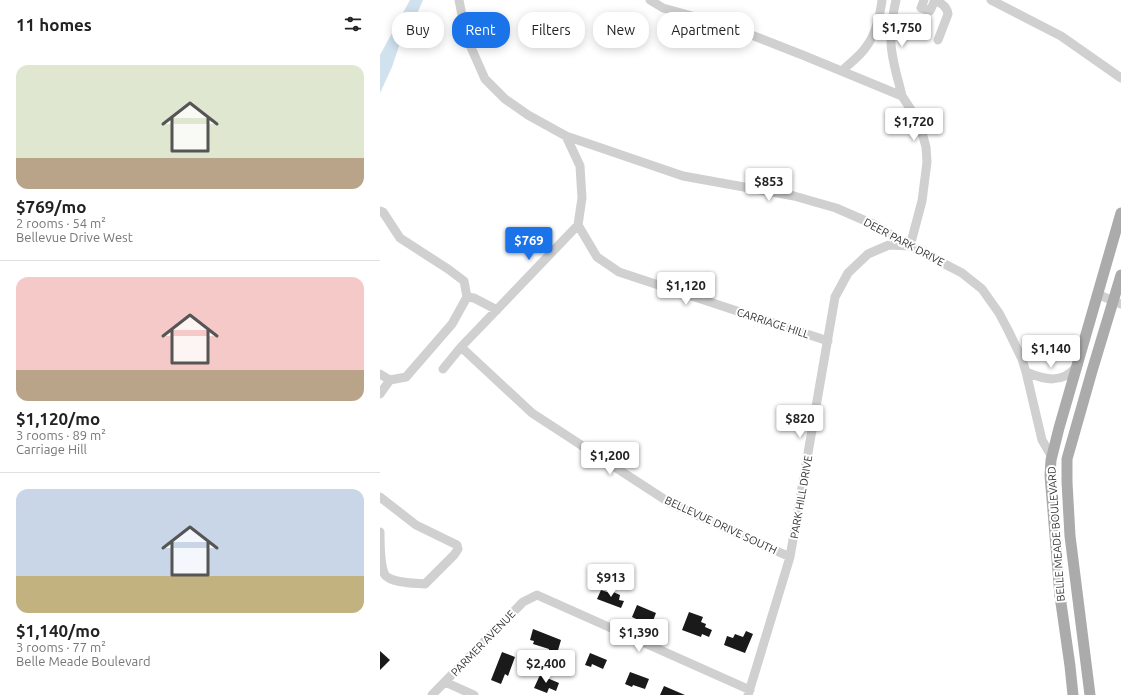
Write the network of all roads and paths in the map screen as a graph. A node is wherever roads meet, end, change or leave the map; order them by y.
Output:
1 (459, 0) edge
2 (650, 0) edge
3 (882, 0) edge
4 (896, 0) edge
5 (924, 0) edge
6 (935, 0) edge
7 (991, 0) edge
8 (938, 40) dead end
9 (842, 71) junction
10 (1121, 78) edge
11 (902, 96) junction
12 (566, 136) junction
13 (380, 211) edge
14 (1121, 215) edge
15 (578, 225) junction
16 (910, 246) junction
17 (1121, 275) edge
18 (1097, 294) junction
19 (467, 297) junction
20 (1117, 302) edge
21 (497, 310) junction
22 (828, 341) junction
23 (461, 348) junction
24 (1077, 366) junction
25 (442, 369) dead end
26 (1092, 371) junction
27 (1026, 372) junction
28 (380, 374) edge
29 (390, 380) junction
30 (380, 394) edge
31 (1052, 457) junction
32 (1067, 459) junction
33 (380, 497) edge
34 (380, 532) edge
35 (790, 557) junction
36 (445, 682) junction
37 (749, 693) edge
38 (432, 695) edge
39 (474, 695) edge
40 (1073, 695) edge
41 (1090, 695) edge

1 - 12 street, DEER PARK DRIVE
2 - 9 street
3 - 9 street
4 - 11 street
5 - 6 street
6 - 8 street
7 - 10 street
9 - 11 street
11 - 16 street
12 - 15 street
12 - 16 street, DEER PARK DRIVE
13 - 19 street
14 - 18 main road, BELLE MEADE BOULEVARD
15 - 21 street
15 - 22 street, CARRIAGE HILL
16 - 22 street, PARK HILL DRIVE
16 - 27 street, DEER PARK DRIVE
17 - 20 main road, BELLE MEADE BOULEVARD
18 - 20 street
18 - 24 main road, BELLE MEADE BOULEVARD
19 - 21 street
19 - 29 street
20 - 26 main road, BELLE MEADE BOULEVARD
21 - 23 street
22 - 35 street, PARK HILL DRIVE
23 - 25 street
23 - 35 street, BELLEVUE DRIVE SOUTH
24 - 26 main road
24 - 27 street
24 - 31 main road, BELLE MEADE BOULEVARD
26 - 32 main road, BELLE MEADE BOULEVARD
27 - 31 street, DEER PARK DRIVE
28 - 29 street
29 - 30 street
31 - 32 main road
31 - 40 main road, BELLE MEADE BOULEVARD
32 - 41 main road, BELLE MEADE BOULEVARD
33 - 34 street
35 - 37 street, PARK HILL DRIVE
36 - 37 street, PARMER AVENUE
36 - 38 street, PARMER AVENUE
36 - 39 street

